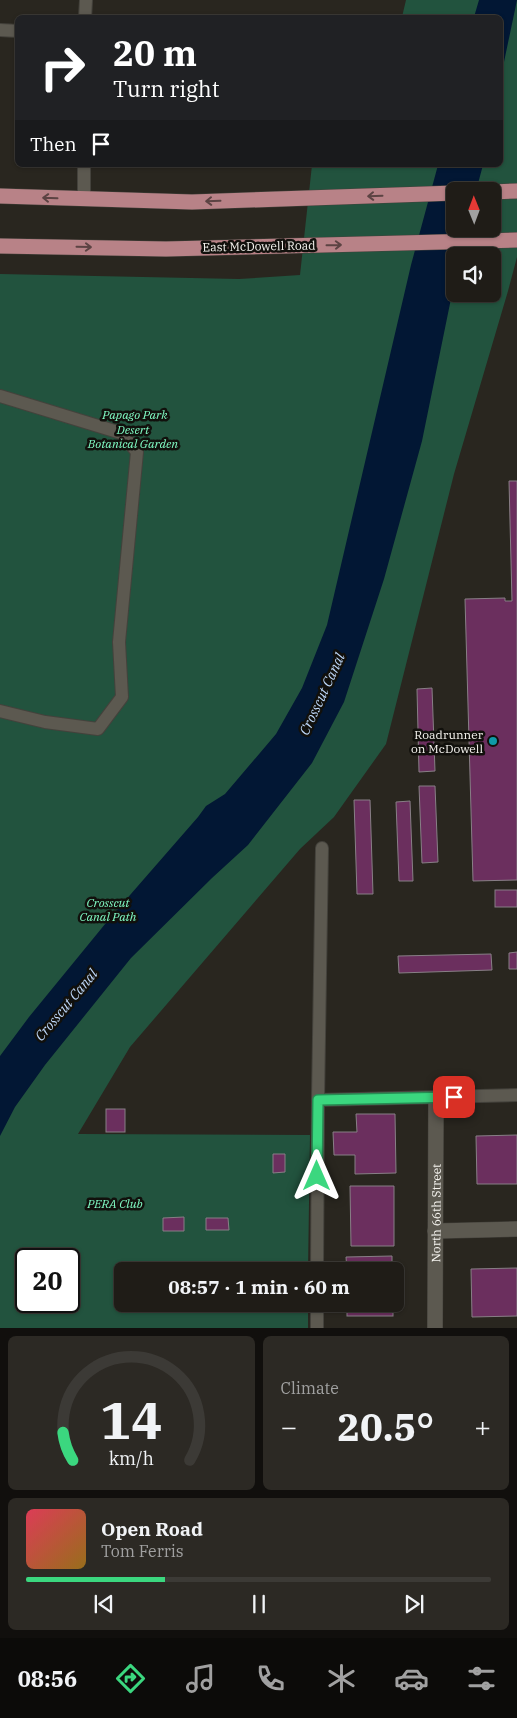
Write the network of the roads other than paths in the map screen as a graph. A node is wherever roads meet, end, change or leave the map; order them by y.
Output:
1 (86, 0) edge
2 (85, 15) edge
3 (0, 30) edge
4 (15, 31) edge
5 (84, 167) edge
6 (517, 191) edge
7 (501, 192) edge
8 (446, 193) edge
9 (0, 196) edge
10 (84, 199) junction
11 (517, 240) edge
12 (0, 246) edge
13 (0, 396) edge
14 (0, 711) edge
15 (322, 848) dead end
16 (517, 1095) edge
17 (436, 1098) junction
18 (318, 1100) junction
19 (517, 1229) edge
20 (435, 1231) junction
21 (317, 1262) edge
22 (317, 1312) edge
23 (317, 1328) edge
24 (434, 1328) edge

1 - 2 lane
3 - 4 lane
5 - 10 lane
6 - 7 main road
8 -> 10 main road
10 -> 9 main road
12 -> 11 main road, East McDowell Road
13 - 14 lane
15 - 18 lane
16 - 17 lane
17 - 18 lane
17 - 20 street, North 66th Street
18 - 21 lane
19 - 20 street
20 - 24 street, North 66th Street
22 - 23 lane

